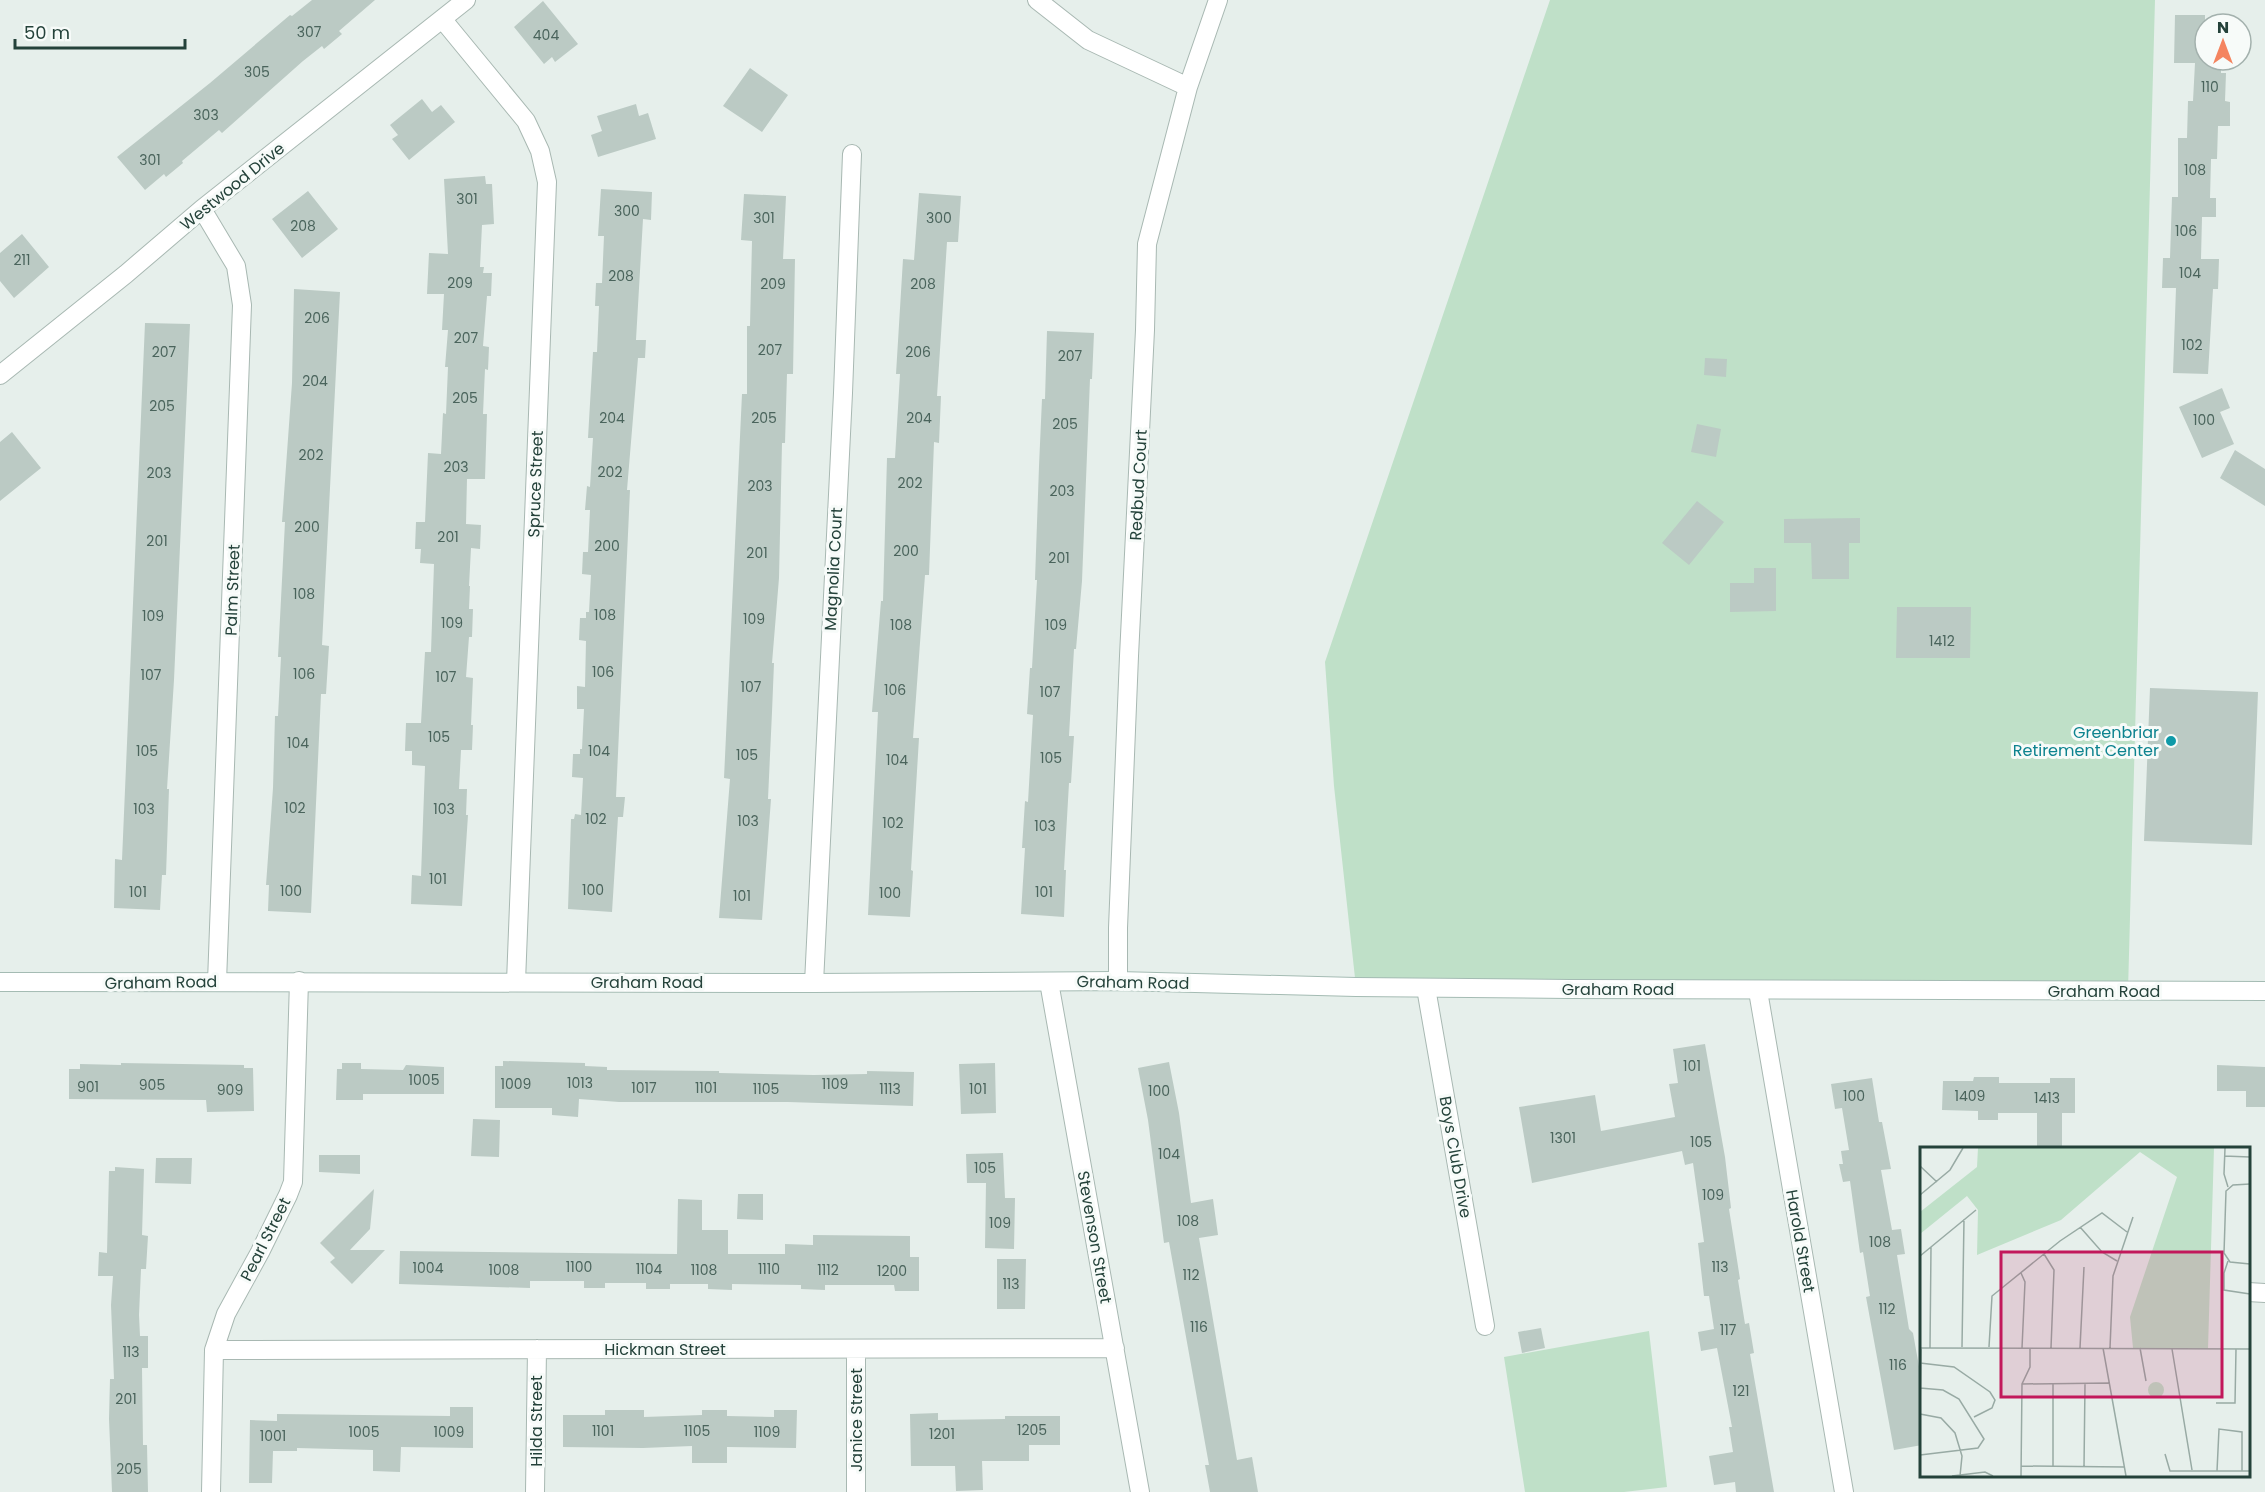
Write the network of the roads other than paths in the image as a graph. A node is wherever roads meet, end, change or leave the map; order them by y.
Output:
1 (466, 0) edge
2 (1037, 0) edge
3 (1218, 0) edge
4 (443, 20) junction
5 (1188, 87) junction
6 (852, 154) dead end
7 (202, 209) junction
8 (0, 375) edge
9 (299, 981) junction
10 (1118, 981) junction
11 (0, 982) edge
12 (218, 982) junction
13 (516, 982) junction
14 (1049, 982) junction
15 (814, 983) junction
16 (1426, 988) junction
17 (1758, 991) junction
18 (2265, 991) edge
19 (2250, 1292) edge
20 (2265, 1293) edge
21 (1485, 1326) dead end
22 (1115, 1348) junction
23 (856, 1349) junction
24 (214, 1350) junction
25 (537, 1350) junction
26 (211, 1492) edge
27 (535, 1492) edge
28 (856, 1492) edge
29 (1140, 1492) edge
30 (1844, 1492) edge

1 - 4 street, Westwood Drive
2 - 5 street
3 - 5 street, Redbud Court
4 - 7 street, Westwood Drive
4 - 13 street, Spruce Street
5 - 10 street, Redbud Court
6 - 15 street, Magnolia Court
7 - 8 street, Westwood Drive
7 - 12 street, Palm Street
9 - 12 street, Graham Road
9 - 13 street, Graham Road
9 - 24 street, Pearl Street
10 - 14 street, Graham Road
10 - 16 street, Graham Road
11 - 12 street, Graham Road
13 - 15 street, Graham Road
14 - 15 street, Graham Road
14 - 22 street, Stevenson Street
16 - 17 street, Graham Road
16 - 21 street, Boys Club Drive
17 - 18 street, Graham Road
17 - 30 street, Harold Street
19 - 20 street
22 - 23 street, Hickman Street
22 - 29 street, Stevenson Street
23 - 25 street, Hickman Street
23 - 28 street, Janice Street
24 - 25 street, Hickman Street
24 - 26 street, Pearl Street
25 - 27 street, Hilda Street

